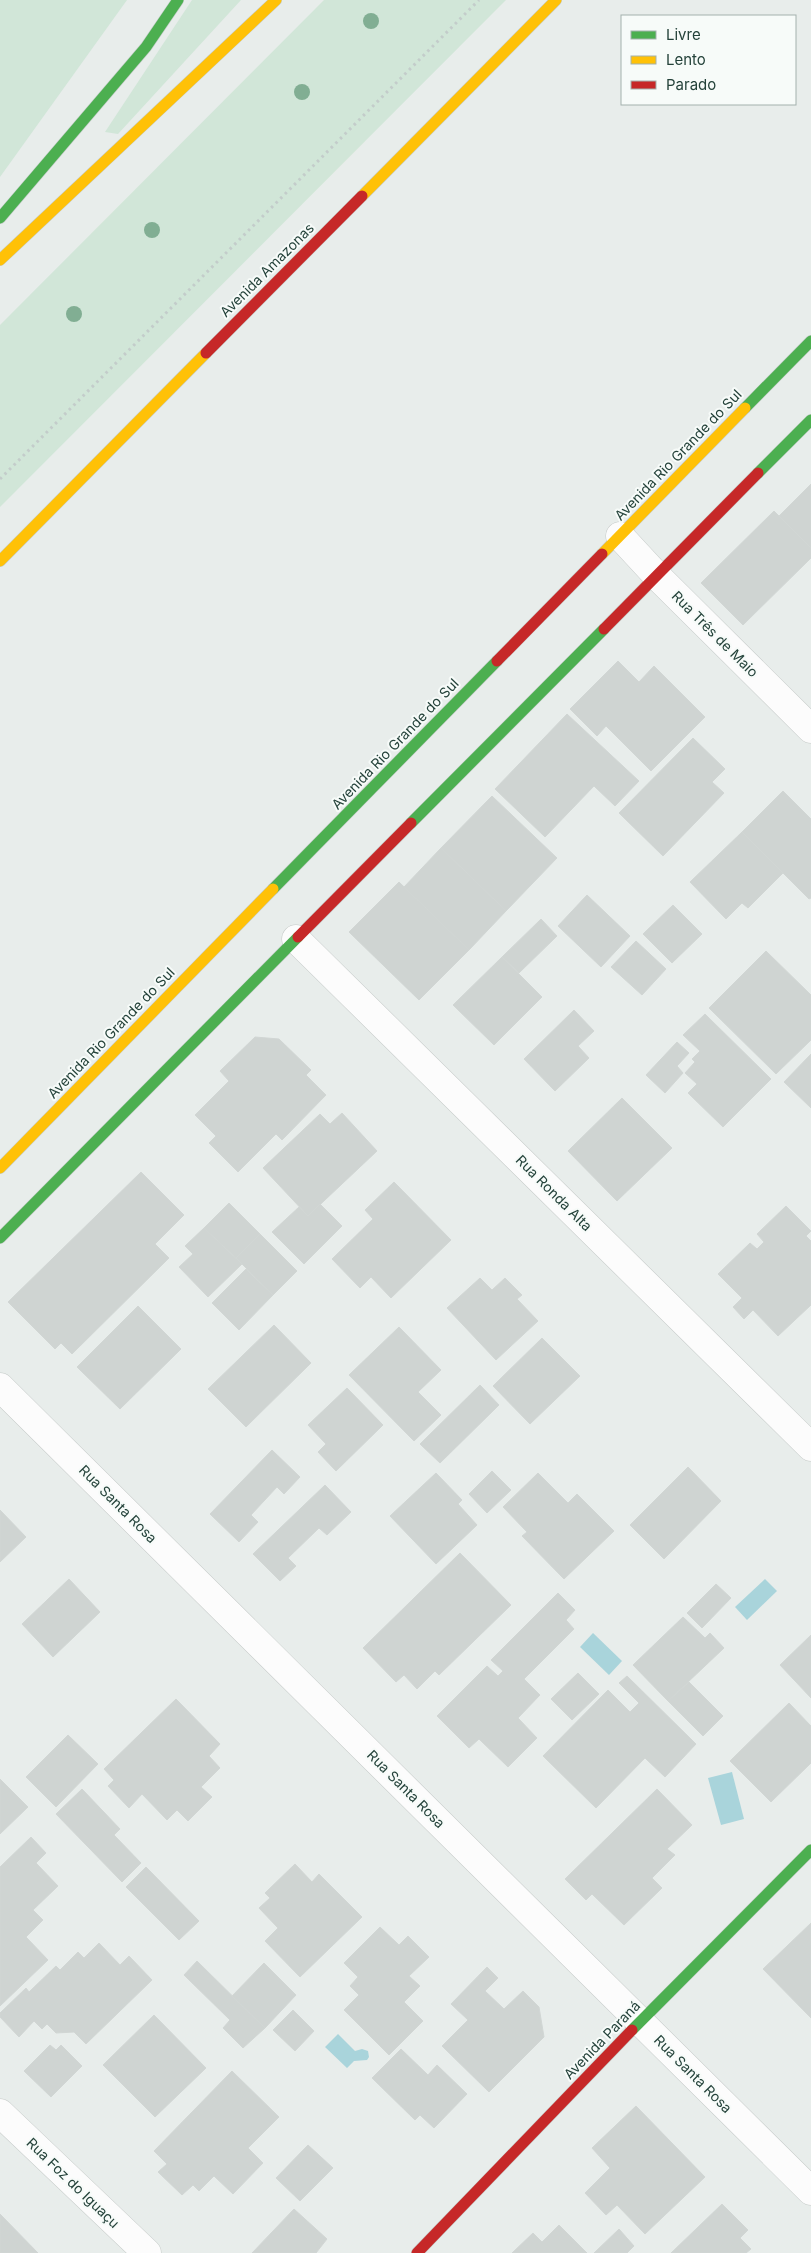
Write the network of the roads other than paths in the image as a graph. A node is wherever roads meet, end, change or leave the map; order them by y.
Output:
1 (178, 0) edge
2 (276, 0) edge
3 (556, 0) edge
4 (0, 218) edge
5 (0, 260) edge
6 (811, 342) edge
7 (811, 420) edge
8 (620, 536) junction
9 (0, 561) edge
10 (657, 576) junction
11 (811, 729) edge
12 (296, 939) junction
13 (0, 1168) edge
14 (0, 1238) edge
15 (0, 1387) edge
16 (811, 1447) edge
17 (811, 1850) edge
18 (640, 2022) junction
19 (0, 2113) edge
20 (811, 2191) edge
21 (147, 2253) edge
22 (417, 2253) edge

1 - 4 main road
2 - 5 main road
3 - 9 main road, Avenida Amazonas
6 - 8 main road, Avenida Rio Grande do Sul
7 - 10 main road
8 - 10 street, Rua Três de Maio
8 - 13 main road, Avenida Rio Grande do Sul
10 - 11 street, Rua Três de Maio
10 - 12 main road
12 - 14 main road
12 - 16 street, Rua Ronda Alta
15 - 18 street, Rua Santa Rosa
17 - 18 main road, Avenida Paraná
18 - 20 street, Rua Santa Rosa
18 - 22 main road, Avenida Paraná
19 - 21 street, Rua Foz do Iguaçu

